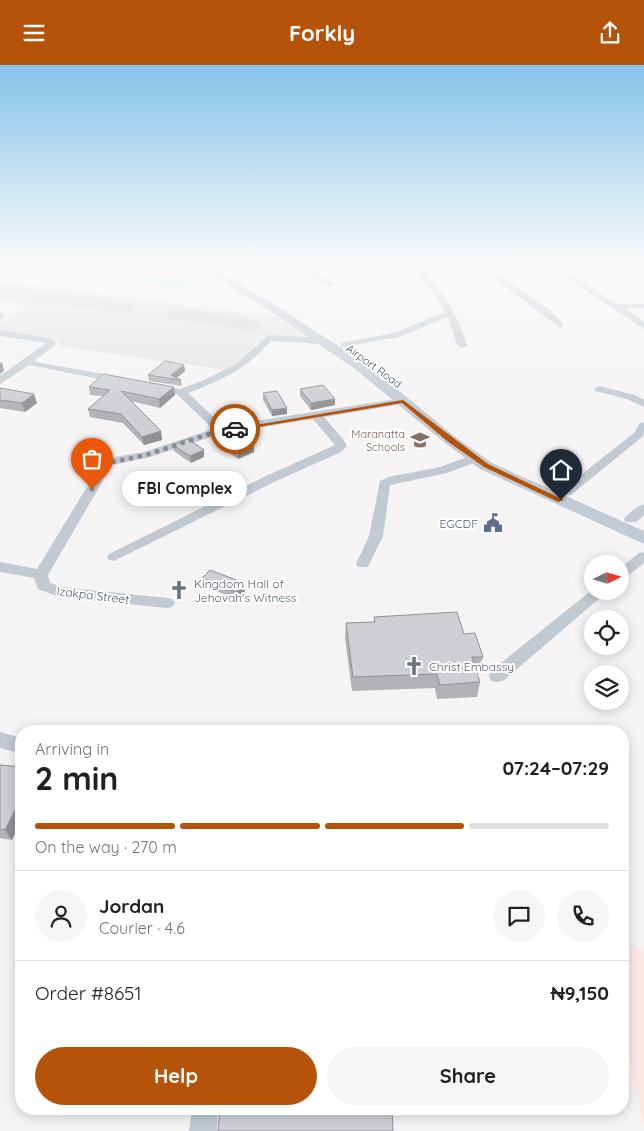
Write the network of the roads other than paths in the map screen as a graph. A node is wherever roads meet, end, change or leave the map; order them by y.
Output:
1 (282, 313) edge
2 (289, 313) edge
3 (450, 313) joint
4 (547, 313) edge
5 (624, 313) edge
6 (560, 325) dead end
7 (644, 326) edge
8 (0, 333) edge
9 (323, 341) junction
10 (344, 345) junction
11 (462, 345) dead end
12 (30, 360) junction
13 (0, 381) edge
14 (127, 381) edge
15 (146, 385) edge
16 (600, 389) dead end
17 (181, 392) junction
18 (403, 401) junction
19 (644, 404) edge
20 (317, 415) junction
21 (644, 425) edge
22 (221, 430) junction
23 (475, 458) junction
24 (567, 492) junction
25 (644, 508) edge
26 (630, 519) junction
27 (644, 525) edge
28 (644, 538) edge
29 (644, 556) edge
30 (114, 557) dead end
31 (363, 564) dead end
32 (0, 567) edge
33 (629, 568) edge
34 (41, 575) junction
35 (590, 600) edge
36 (167, 603) dead end
37 (497, 676) dead end
38 (0, 740) edge
39 (15, 744) edge
40 (204, 1115) edge
41 (203, 1131) edge

1 - 9 main road, Airport Road
2 - 10 main road, Airport Road
3 - 10 street
3 - 11 street
4 - 6 street
5 - 7 street
8 - 12 street
9 - 17 street
9 - 18 main road, Airport Road
10 - 24 main road, Airport Road
12 - 13 street
12 - 14 street
15 - 17 street
16 - 19 street
17 - 22 street
18 - 20 street, Izakpa Street
18 - 23 main road, Airport Road
20 - 22 street, Izakpa Street
20 - 30 street
21 - 24 street
22 - 34 street, Izakpa Street
23 - 28 main road, Airport Road
23 - 31 street
24 - 26 main road, Airport Road
25 - 26 street
26 - 27 main road, Airport Road
29 - 33 street
32 - 34 street
34 - 36 street, Izakpa Street
35 - 37 street
38 - 39 street
40 - 41 street

